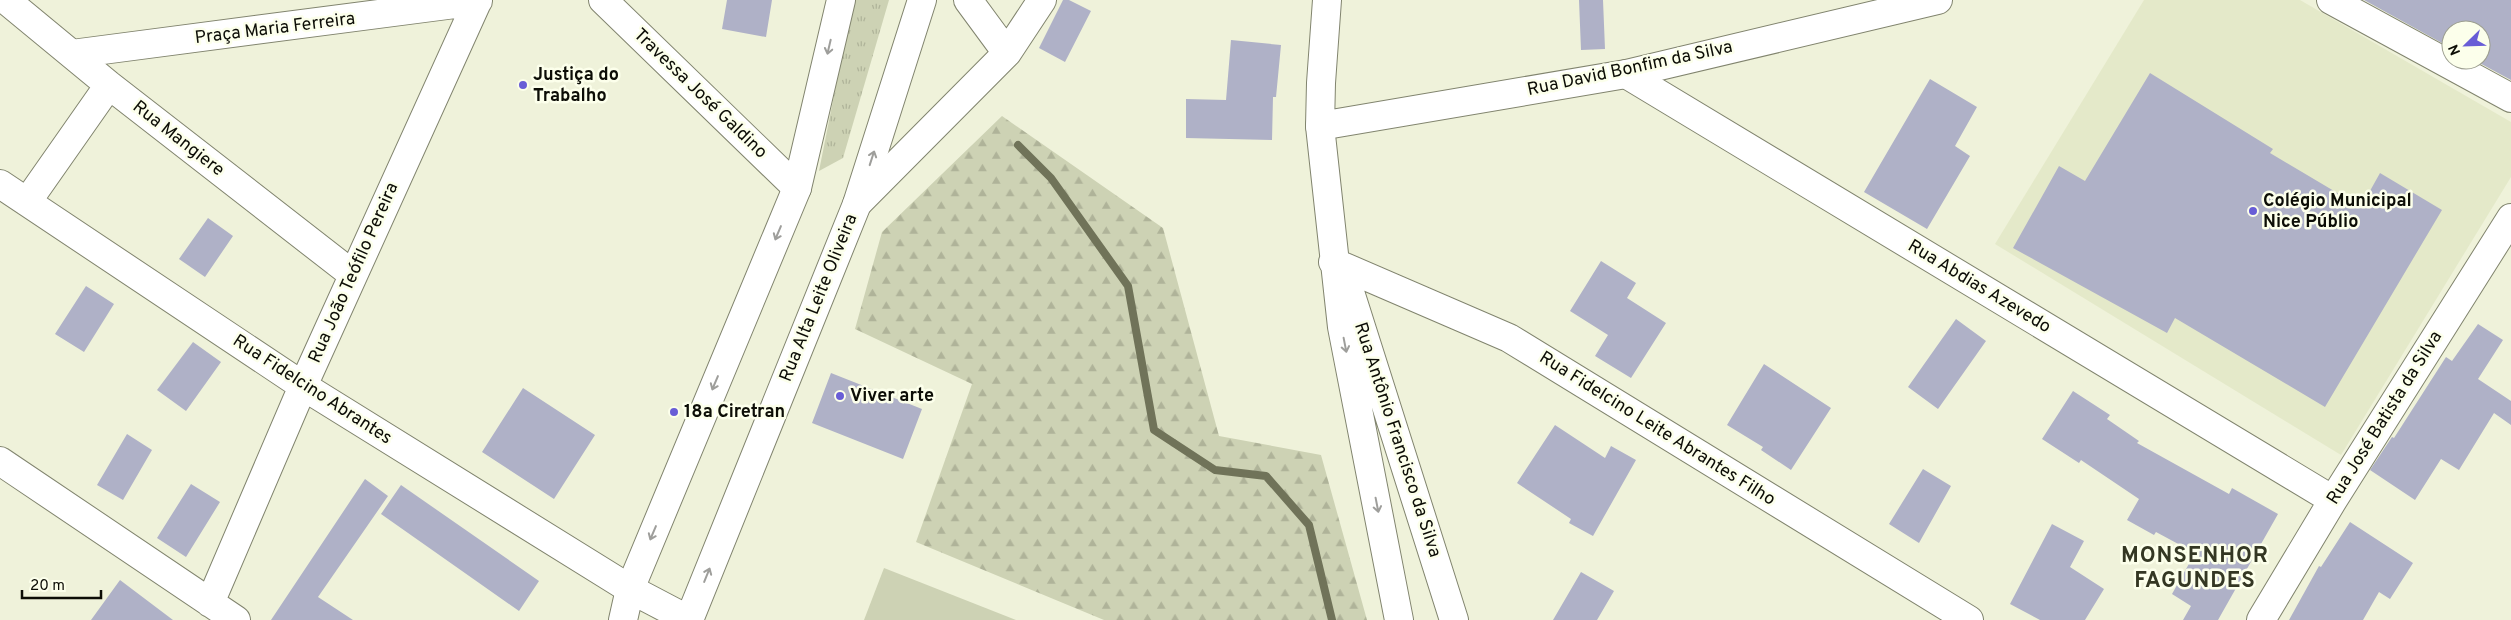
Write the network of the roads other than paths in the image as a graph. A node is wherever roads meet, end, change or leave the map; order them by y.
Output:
1 (6, 0) edge
2 (478, 0) edge
3 (603, 0) edge
4 (840, 0) edge
5 (922, 0) edge
6 (968, 0) edge
7 (1042, 0) edge
8 (1327, 0) edge
9 (1938, 0) edge
10 (2331, 0) edge
11 (1007, 53) junction
12 (72, 54) junction
13 (1626, 74) junction
14 (109, 85) junction
15 (2511, 98) edge
16 (1320, 126) junction
17 (0, 184) edge
18 (797, 188) junction
19 (27, 202) junction
20 (857, 204) junction
21 (2511, 218) edge
22 (1333, 262) junction
23 (352, 274) junction
24 (302, 386) junction
25 (0, 461) edge
26 (2333, 500) junction
27 (630, 589) junction
28 (210, 603) junction
29 (1403, 618) edge
30 (236, 620) edge
31 (623, 620) edge
32 (689, 620) edge
33 (1454, 620) edge
34 (1969, 620) edge
35 (2260, 620) edge

1 - 12 street, Rua Mangiere
2 - 12 street, Praça Maria Ferreira
2 - 23 street, Rua João Teófilo Pereira
3 - 18 street, Travessa José Galdino
4 -> 18 street
20 -> 5 street
6 - 11 street
7 - 11 street, Rua Alta Leite Oliveira
8 - 16 street, Rua Antônio Francisco da Silva
9 - 13 street, Rua David Bonfim da Silva
10 - 15 street
11 - 20 street, Rua Alta Leite Oliveira
12 - 14 street, Rua Mangiere
13 - 16 street, Rua David Bonfim da Silva
13 - 26 street, Rua Abdias Azevedo
14 - 19 street
14 - 23 street, Rua Mangiere
16 - 22 street, Rua Antônio Francisco da Silva
17 - 19 street, Rua Fidelcino Abrantes
18 -> 27 street
19 - 24 street, Rua Fidelcino Abrantes
32 -> 20 street, Rua Alta Leite Oliveira
21 - 26 street, Rua José Batista da Silva
22 -> 29 street, Rua Antônio Francisco da Silva
22 - 33 street, Rua Antônio Francisco da Silva
22 - 34 street, Rua Fidelcino Leite Abrantes Filho
23 - 24 street, Rua João Teófilo Pereira
24 - 27 street, Rua Fidelcino Abrantes
24 - 28 street, Rua João Teófilo Pereira
25 - 28 street
26 - 35 street, Rua José Batista da Silva
27 - 31 street
27 - 32 street, Rua Fidelcino Abrantes
28 - 30 street

